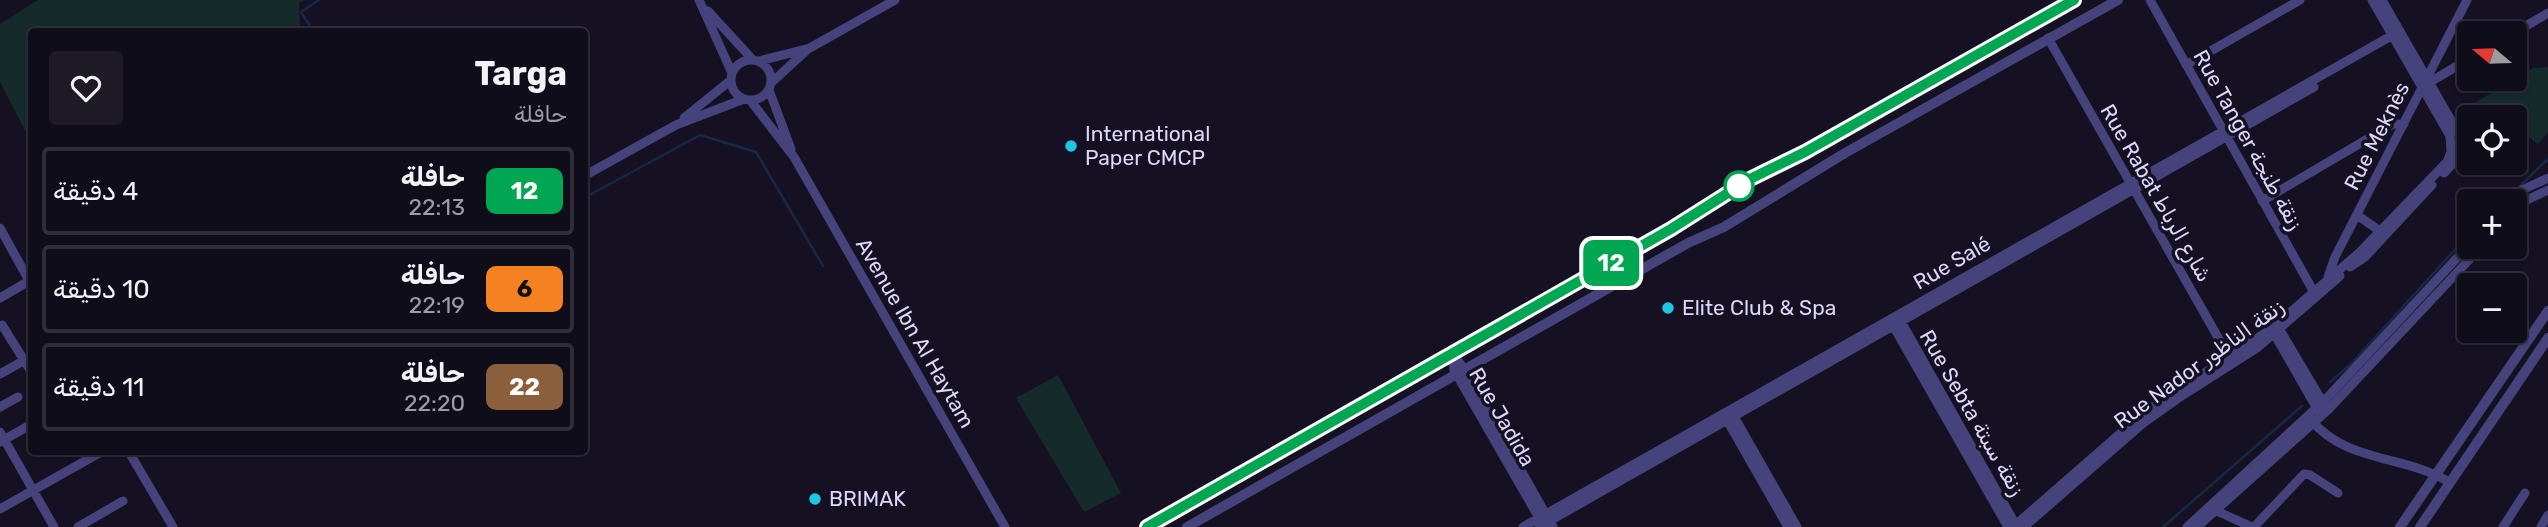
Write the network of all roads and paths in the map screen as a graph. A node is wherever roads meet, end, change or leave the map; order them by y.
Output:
1 (895, 0) edge
2 (2074, 0) edge
3 (2118, 0) edge
4 (2150, 0) edge
5 (2300, 0) edge
6 (2372, 0) edge
7 (2382, 0) edge
8 (2467, 0) edge
9 (2474, 0) edge
10 (701, 2) edge
11 (2548, 13) edge
12 (2527, 25) edge
13 (2397, 35) junction
14 (2048, 38) junction
15 (808, 49) junction
16 (756, 60) junction
17 (2186, 65) junction
18 (2457, 66) edge
19 (732, 77) junction
20 (2426, 85) junction
21 (770, 87) junction
22 (747, 99) junction
23 (676, 125) junction
24 (2405, 125) junction
25 (2453, 133) junction
26 (2225, 134) junction
27 (794, 157) junction
28 (588, 174) edge
29 (2548, 178) edge
30 (2132, 186) junction
31 (2525, 189) edge
32 (2548, 190) edge
33 (2262, 201) junction
34 (2527, 201) edge
35 (2359, 216) junction
36 (1, 231) edge
37 (2380, 231) junction
38 (2457, 258) edge
39 (2469, 259) edge
40 (2332, 277) junction
41 (28, 280) edge
42 (28, 285) edge
43 (2318, 292) junction
44 (0, 298) edge
45 (2548, 311) edge
46 (1895, 321) junction
47 (2, 325) dead end
48 (2275, 329) junction
49 (2548, 338) edge
50 (1452, 352) junction
51 (28, 358) edge
52 (2231, 361) junction
53 (1461, 373) junction
54 (0, 374) edge
55 (18, 397) dead end
56 (0, 407) edge
57 (2322, 409) junction
58 (1729, 415) junction
59 (2311, 420) junction
60 (28, 426) edge
61 (1, 438) edge
62 (96, 455) edge
63 (131, 455) edge
64 (2436, 474) junction
65 (2449, 482) junction
66 (34, 491) junction
67 (2525, 493) dead end
68 (2338, 494) dead end
69 (123, 501) dead end
70 (2216, 505) junction
71 (0, 509) edge
72 (2548, 515) edge
73 (94, 517) junction
74 (1545, 523) edge
75 (172, 524) edge
76 (2016, 526) edge
77 (54, 527) edge
78 (78, 527) edge
79 (100, 527) edge
80 (160, 527) edge
81 (1005, 527) edge
82 (1147, 527) edge
83 (1187, 527) edge
84 (1523, 527) edge
85 (1788, 527) edge
86 (1797, 527) edge
87 (2187, 527) edge
88 (2197, 527) edge
89 (2253, 527) edge
90 (2400, 527) edge
91 (2420, 527) edge
92 (2503, 527) edge
93 (2540, 527) edge

1 - 15 street
2 - 50 street
3 - 14 street
4 - 17 street, Rue Tanger زنقة طنجة
5 - 17 street
6 - 13 street
7 - 13 street
8 - 20 street, Rue Meknès
9 - 20 street, Rue Meknès
10 - 16 street
10 - 19 street
11 - 12 street
13 - 20 street
13 - 26 street, Rue Salé
14 - 30 street, Rue Rabat شارع الرباط
14 - 53 street
15 - 16 street
15 - 21 street
16 - 19 street
16 - 21 street
17 - 26 street, Rue Tanger زنقة طنجة
18 - 20 street
19 - 22 street
19 - 23 street
20 - 24 street, Rue Meknès
20 - 25 street
21 - 22 street
21 - 27 street, Avenue Ibn Al Haytam
22 - 23 street
22 - 27 street, Avenue Ibn Al Haytam
23 - 28 street
24 - 33 street
24 - 35 street, Rue Meknès
25 - 37 street, Rue Nador زنقة الناظور
25 - 40 street, Rue Nador زنقة الناظور
26 - 30 street, Rue Salé
26 - 33 street, Rue Tanger زنقة طنجة
27 - 81 street, Avenue Ibn Al Haytam
29 - 31 street
30 - 46 street, Rue Salé
30 - 52 street, Rue Rabat شارع الرباط
32 - 34 street
33 - 43 street, Rue Tanger زنقة طنجة
35 - 37 street
35 - 40 street, Rue Meknès
36 - 41 street
37 - 40 street, Rue Nador زنقة الناظور
38 - 57 street
39 - 57 street
40 - 43 street, Rue Nador زنقة الناظور
42 - 44 street
43 - 48 street, Rue Nador زنقة الناظور
45 - 64 street
46 - 58 street, Rue Salé
46 - 76 street, Rue Sebta زنقة سبتة
47 - 51 street
48 - 52 street, Rue Nador زنقة الناظور
48 - 57 street
49 - 65 street
50 - 53 street, Rue Jadida
50 - 82 street
51 - 54 street
52 - 76 street, Rue Nador زنقة الناظور
53 - 74 street, Rue Jadida
53 - 83 street
55 - 56 street
57 - 59 street
58 - 74 street, Rue Salé
58 - 85 street
58 - 86 street
59 - 64 street
59 - 70 street
60 - 61 street
61 - 66 street
62 - 66 street
63 - 75 street
64 - 65 street
64 - 90 street
65 - 91 street
66 - 71 street
66 - 77 street
67 - 92 street
68 - 89 street
69 - 73 street
70 - 87 street
70 - 88 street
70 - 89 street
72 - 93 street
73 - 78 street
73 - 79 street
74 - 84 street, Rue Salé
75 - 80 street

